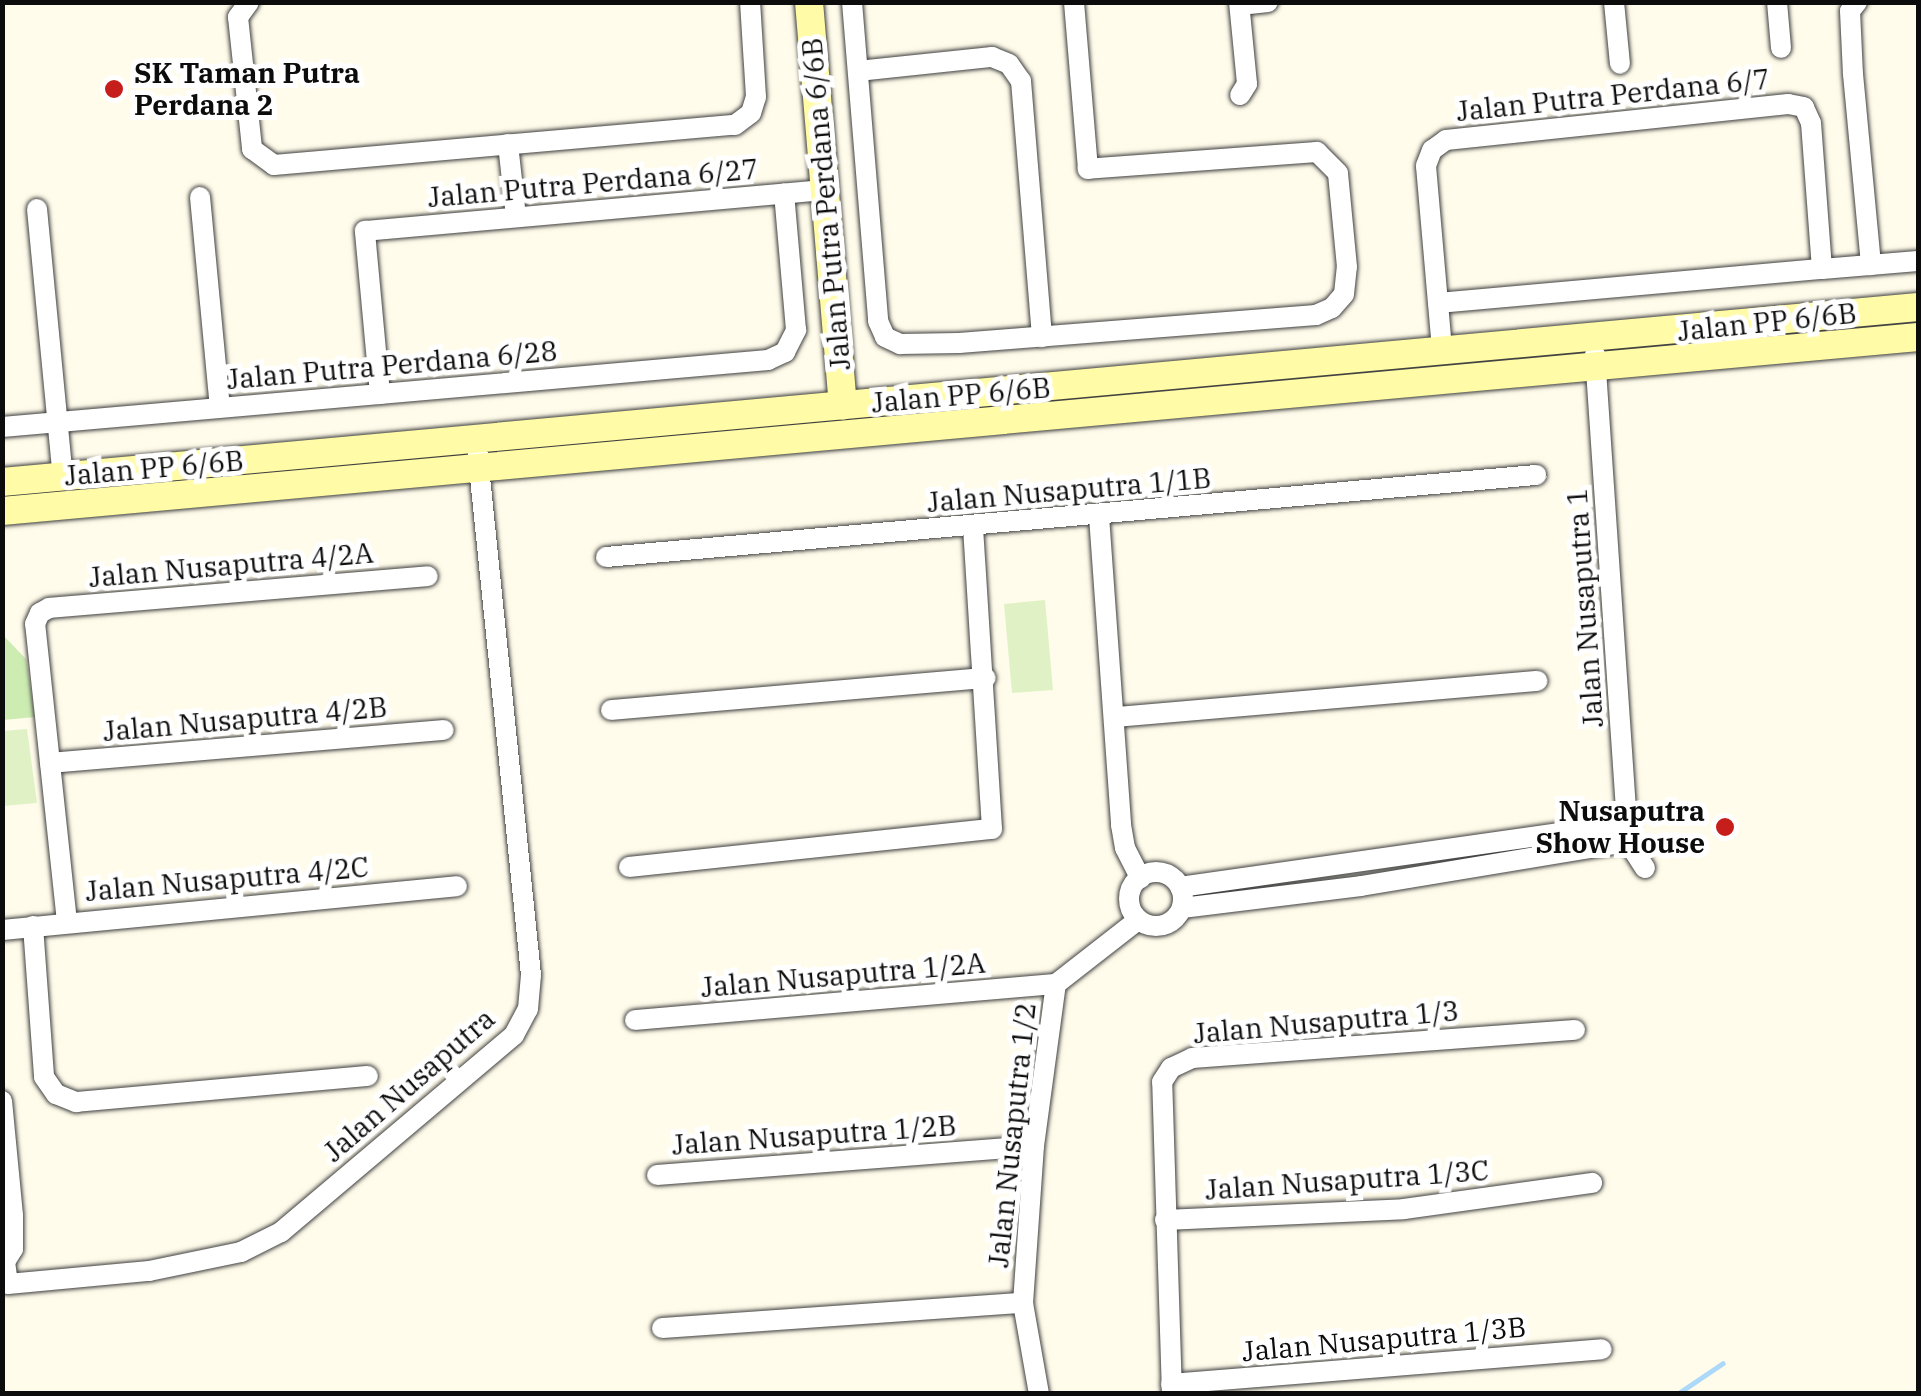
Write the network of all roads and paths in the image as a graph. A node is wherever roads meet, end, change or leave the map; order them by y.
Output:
1 (249, 2) edge
2 (750, 2) edge
3 (808, 2) edge
4 (852, 2) edge
5 (1074, 2) edge
6 (1268, 2) edge
7 (1614, 2) edge
8 (1776, 2) edge
9 (1857, 2) edge
10 (1240, 4) edge
11 (1781, 48) dead end
12 (1620, 64) dead end
13 (858, 71) junction
14 (1240, 95) dead end
15 (508, 144) junction
16 (825, 190) junction
17 (784, 194) junction
18 (200, 197) dead end
19 (37, 210) dead end
20 (516, 217) junction
21 (1918, 261) edge
22 (1871, 266) junction
23 (1822, 269) junction
24 (1438, 303) junction
25 (1918, 307) edge
26 (1042, 336) junction
27 (1918, 337) edge
28 (1442, 350) junction
29 (1594, 352) junction
30 (380, 394) junction
31 (843, 406) junction
32 (220, 408) junction
33 (56, 421) junction
34 (2, 427) edge
35 (477, 453) junction
36 (1536, 475) dead end
37 (63, 477) junction
38 (2, 482) edge
39 (2, 510) edge
40 (1099, 516) junction
41 (973, 527) junction
42 (606, 556) dead end
43 (428, 576) dead end
44 (986, 678) junction
45 (1537, 680) dead end
46 (611, 710) dead end
47 (1116, 718) junction
48 (444, 730) dead end
49 (50, 764) junction
50 (1628, 832) junction
51 (1414, 853) junction
52 (1356, 861) junction
53 (629, 867) dead end
54 (1645, 868) dead end
55 (1418, 877) junction
56 (1140, 878) junction
57 (457, 886) dead end
58 (1362, 886) junction
59 (1181, 897) junction
60 (1138, 920) junction
61 (67, 922) junction
62 (33, 926) junction
63 (2, 930) edge
64 (1056, 984) junction
65 (635, 1020) dead end
66 (1575, 1030) dead end
67 (368, 1076) dead end
68 (2, 1101) edge
69 (1034, 1146) junction
70 (657, 1175) dead end
71 (1592, 1184) dead end
72 (1165, 1220) junction
73 (4, 1260) edge
74 (1023, 1303) junction
75 (662, 1328) dead end
76 (1602, 1349) dead end
77 (1172, 1389) edge
78 (1039, 1394) edge

1 - 15 street
2 - 15 street
3 - 16 street, Jalan Putra Perdana 6/6B
4 - 13 street
5 - 26 street
6 - 10 street
7 - 12 street
8 - 11 street
9 - 22 street
10 - 14 street
13 - 26 street
13 - 26 street
15 - 20 street
16 - 17 street, Jalan Putra Perdana 6/27
16 - 31 street, Jalan Putra Perdana 6/6B
17 - 20 street, Jalan Putra Perdana 6/27
17 - 30 street, Jalan Putra Perdana 6/28
18 - 32 street
19 - 33 street
20 - 30 street, Jalan Putra Perdana 6/27
21 - 22 street
22 - 23 street
23 - 24 street
23 - 24 street, Jalan Putra Perdana 6/7
24 - 28 street
25 - 29 street, Jalan PP 6/6B
27 - 29 street, Jalan PP 6/6B
28 - 29 street, Jalan PP 6/6B
28 - 31 street, Jalan PP 6/6B
29 - 35 street, Jalan PP 6/6B
29 - 50 street, Jalan Nusaputra 1
30 - 32 street, Jalan Putra Perdana 6/28
31 - 35 street, Jalan PP 6/6B
32 - 33 street, Jalan Putra Perdana 6/28
33 - 34 street, Jalan Putra Perdana 6/28
33 - 37 street
35 - 37 street, Jalan PP 6/6B
35 - 39 street, Jalan PP 6/6B
35 - 73 street, Jalan Nusaputra
36 - 40 street, Jalan Nusaputra 1/1B
37 - 38 street, Jalan PP 6/6B
40 - 41 street, Jalan Nusaputra 1/1B
40 - 47 street
41 - 42 street, Jalan Nusaputra 1/1B
41 - 44 street
43 - 49 street, Jalan Nusaputra 4/2A
44 - 46 street
44 - 53 street
45 - 47 street
47 - 56 street
48 - 49 street, Jalan Nusaputra 4/2B
49 - 61 street
50 - 51 street
50 - 54 street, Jalan Nusaputra 1
50 - 55 street
51 - 52 street
51 - 55 street
52 - 58 street
52 - 59 street
55 - 58 street
56 - 59 street
56 - 60 street
57 - 61 street, Jalan Nusaputra 4/2C
58 - 59 street
59 - 60 street
60 - 64 street, Jalan Nusaputra 1/2
61 - 62 street, Jalan Nusaputra 4/2C
62 - 63 street, Jalan Nusaputra 4/2C
62 - 67 street
64 - 65 street, Jalan Nusaputra 1/2A
64 - 69 street, Jalan Nusaputra 1/2
66 - 72 street, Jalan Nusaputra 1/3
68 - 73 street
69 - 70 street, Jalan Nusaputra 1/2B
69 - 74 street, Jalan Nusaputra 1/2
71 - 72 street, Jalan Nusaputra 1/3C
72 - 77 street, Jalan Nusaputra 1/3
74 - 75 street
74 - 78 street, Jalan Nusaputra 1/2
76 - 77 street, Jalan Nusaputra 1/3B

